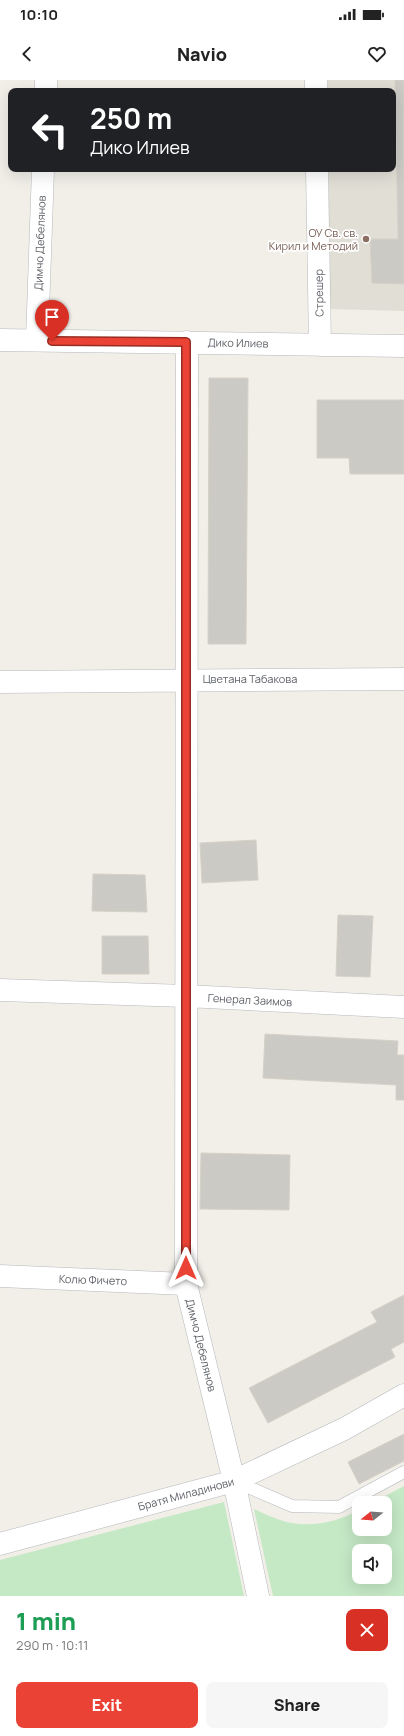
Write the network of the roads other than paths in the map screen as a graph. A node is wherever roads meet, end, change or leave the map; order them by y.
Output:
1 (43, 172) edge
2 (317, 172) edge
3 (0, 340) edge
4 (37, 340) junction
5 (186, 342) junction
6 (320, 344) junction
7 (404, 346) edge
8 (186, 679) junction
9 (404, 679) edge
10 (0, 682) edge
11 (0, 990) edge
12 (186, 996) junction
13 (404, 1007) edge
14 (0, 1276) edge
15 (186, 1284) junction
16 (404, 1395) edge
17 (404, 1472) edge
18 (234, 1481) junction
19 (0, 1544) edge
20 (258, 1596) edge

1 - 4 street, Димчо Дебелянов
2 - 6 street, Стрешер
3 - 4 street, Дико Илиев
4 - 5 street, Дико Илиев
5 - 6 street, Дико Илиев
5 - 8 street, Димчо Дебелянов
6 - 7 street, Дико Илиев
8 - 9 street, Цветана Табакова
8 - 10 street, Цветана Табакова
8 - 12 street, Димчо Дебелянов
11 - 12 street, Генерал Заимов
12 - 13 street, Генерал Заимов
12 - 15 street, Димчо Дебелянов
14 - 15 street, Колю Фичето
15 - 18 street, Димчо Дебелянов
16 - 18 street, Братя Миладинови
17 - 18 lane
18 - 19 street, Братя Миладинови
18 - 20 street, Димчо Дебелянов

